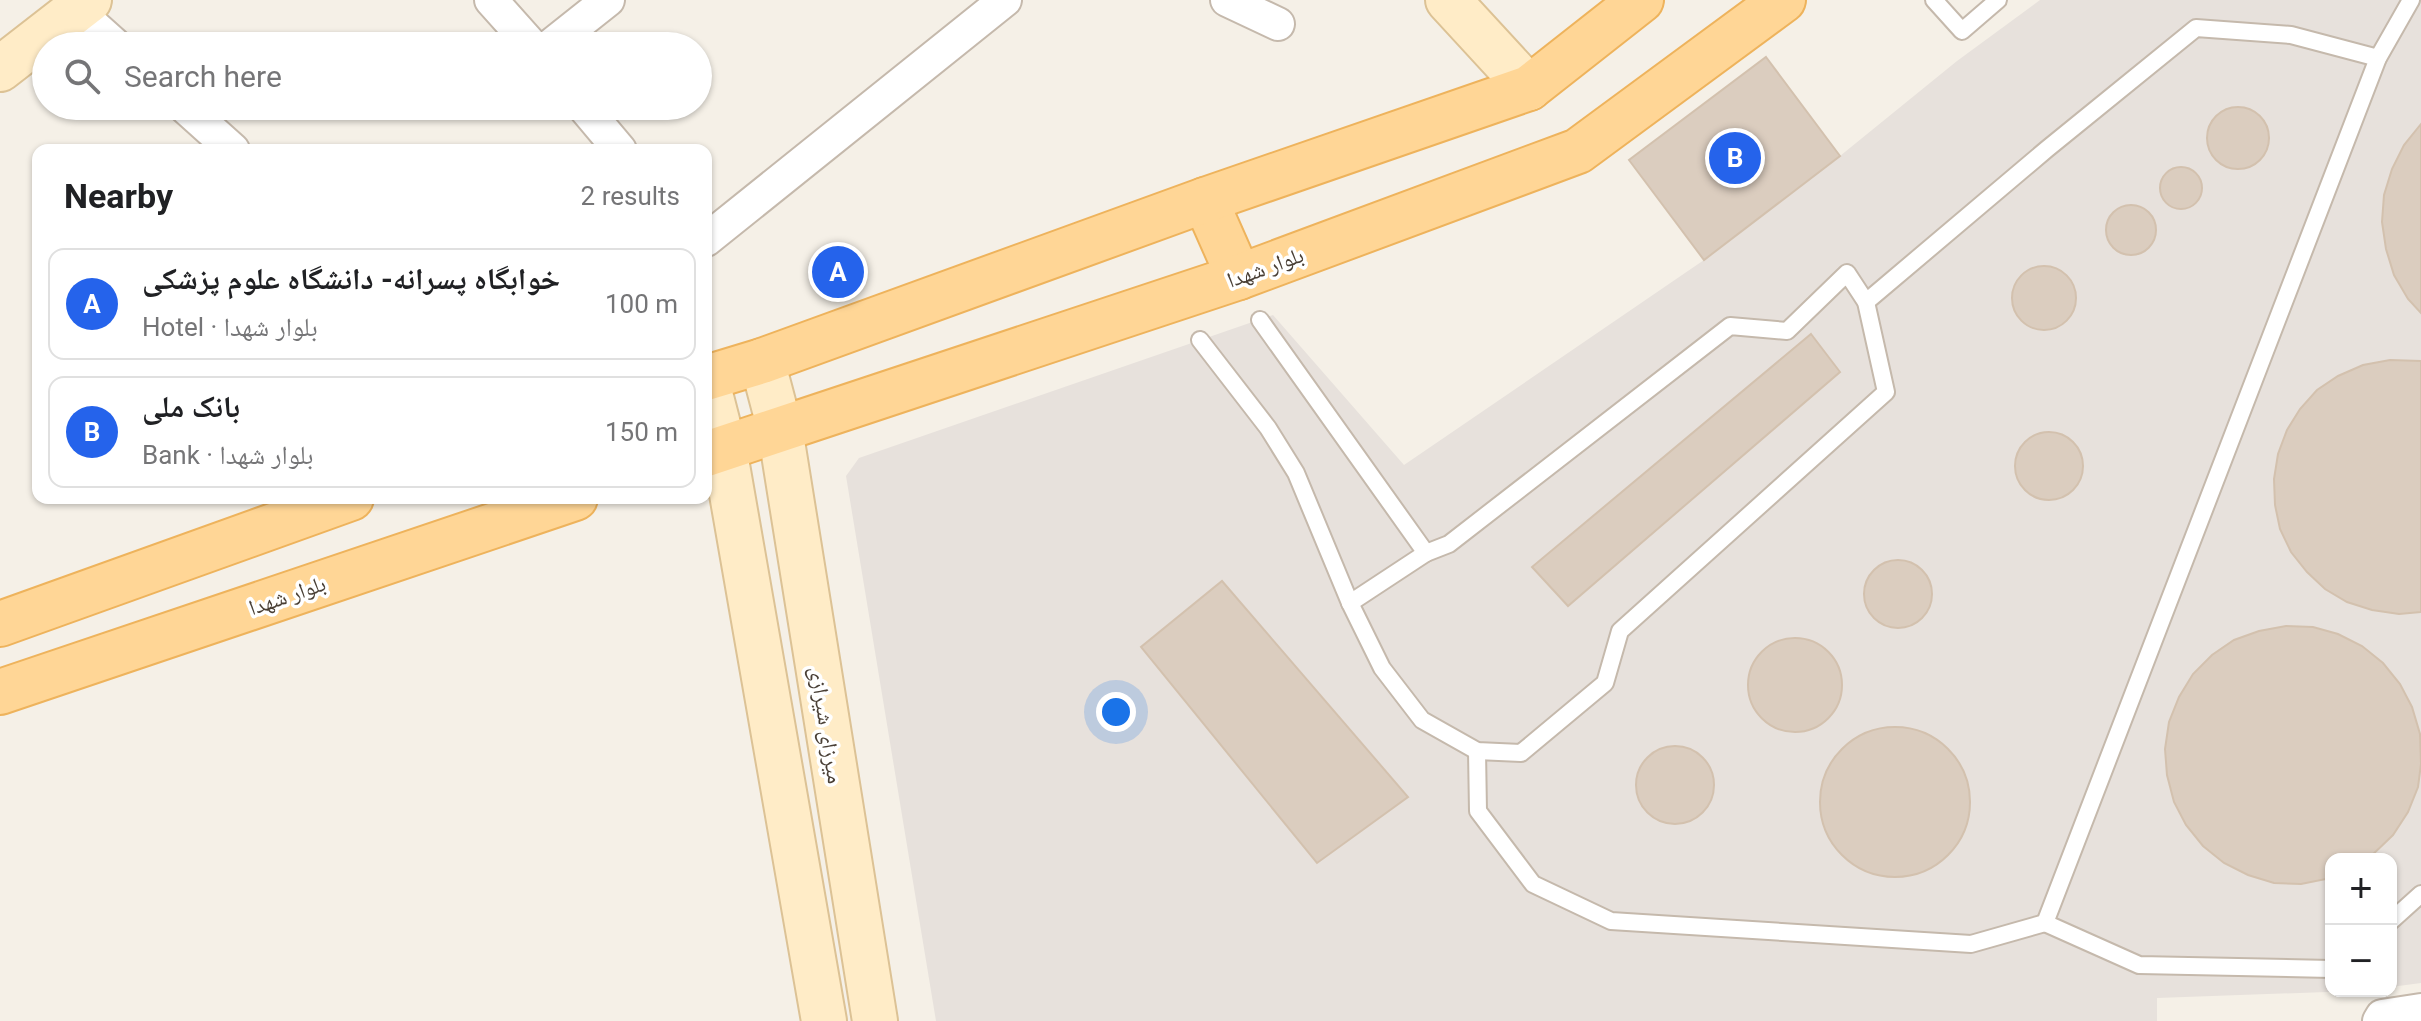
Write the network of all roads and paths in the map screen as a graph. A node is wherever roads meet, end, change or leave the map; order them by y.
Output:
1 (491, 0) edge
2 (608, 0) edge
3 (1005, 0) edge
4 (1227, 0) edge
5 (1448, 0) edge
6 (1641, 0) edge
7 (1783, 0) edge
8 (1934, 0) edge
9 (1998, 0) edge
10 (2411, 0) edge
11 (74, 3) edge
12 (1278, 24) dead end
13 (41, 32) edge
14 (102, 32) edge
15 (520, 32) edge
16 (568, 32) edge
17 (32, 40) edge
18 (2378, 58) junction
19 (0, 69) edge
20 (1529, 88) junction
21 (200, 120) edge
22 (595, 120) edge
23 (226, 144) edge
24 (615, 144) edge
25 (1205, 200) junction
26 (712, 235) edge
27 (1239, 277) junction
28 (1866, 302) junction
29 (1260, 320) dead end
30 (1200, 340) dead end
31 (762, 361) junction
32 (712, 376) edge
33 (712, 427) edge
34 (780, 429) junction
35 (715, 451) edge
36 (334, 504) edge
37 (557, 504) edge
38 (1426, 553) junction
39 (1350, 603) junction
40 (1, 623) edge
41 (0, 692) edge
42 (1477, 751) junction
43 (2421, 894) edge
44 (2397, 916) edge
45 (2045, 923) junction
46 (2325, 969) edge
47 (2421, 1010) edge
48 (824, 1021) edge
49 (875, 1021) edge
50 (2379, 1021) edge

1 - 15 street
2 - 16 street
3 - 26 street
4 - 12 street
5 - 20 main road
6 - 20 main road
7 - 27 main road, بلوار شهدا
8 - 9 lane
10 - 18 lane
11 - 13 main road
11 - 14 street
17 - 19 main road
18 - 28 lane
18 - 45 lane
20 - 25 main road
21 - 23 street
22 - 24 street
25 - 27 main road
25 - 31 main road
27 - 34 main road, بلوار شهدا
28 - 38 lane
28 - 42 lane
29 - 38 lane
30 - 39 lane
31 - 32 main road
31 - 34 main road, میرزای شیرازی
33 - 35 main road
34 - 35 main road, بلوار شهدا
34 - 49 main road, میرزای شیرازی
35 - 48 main road
36 - 40 main road
37 - 41 main road, بلوار شهدا
38 - 39 lane
39 - 42 lane
42 - 45 lane
43 - 44 lane
45 - 46 lane
47 - 50 street

